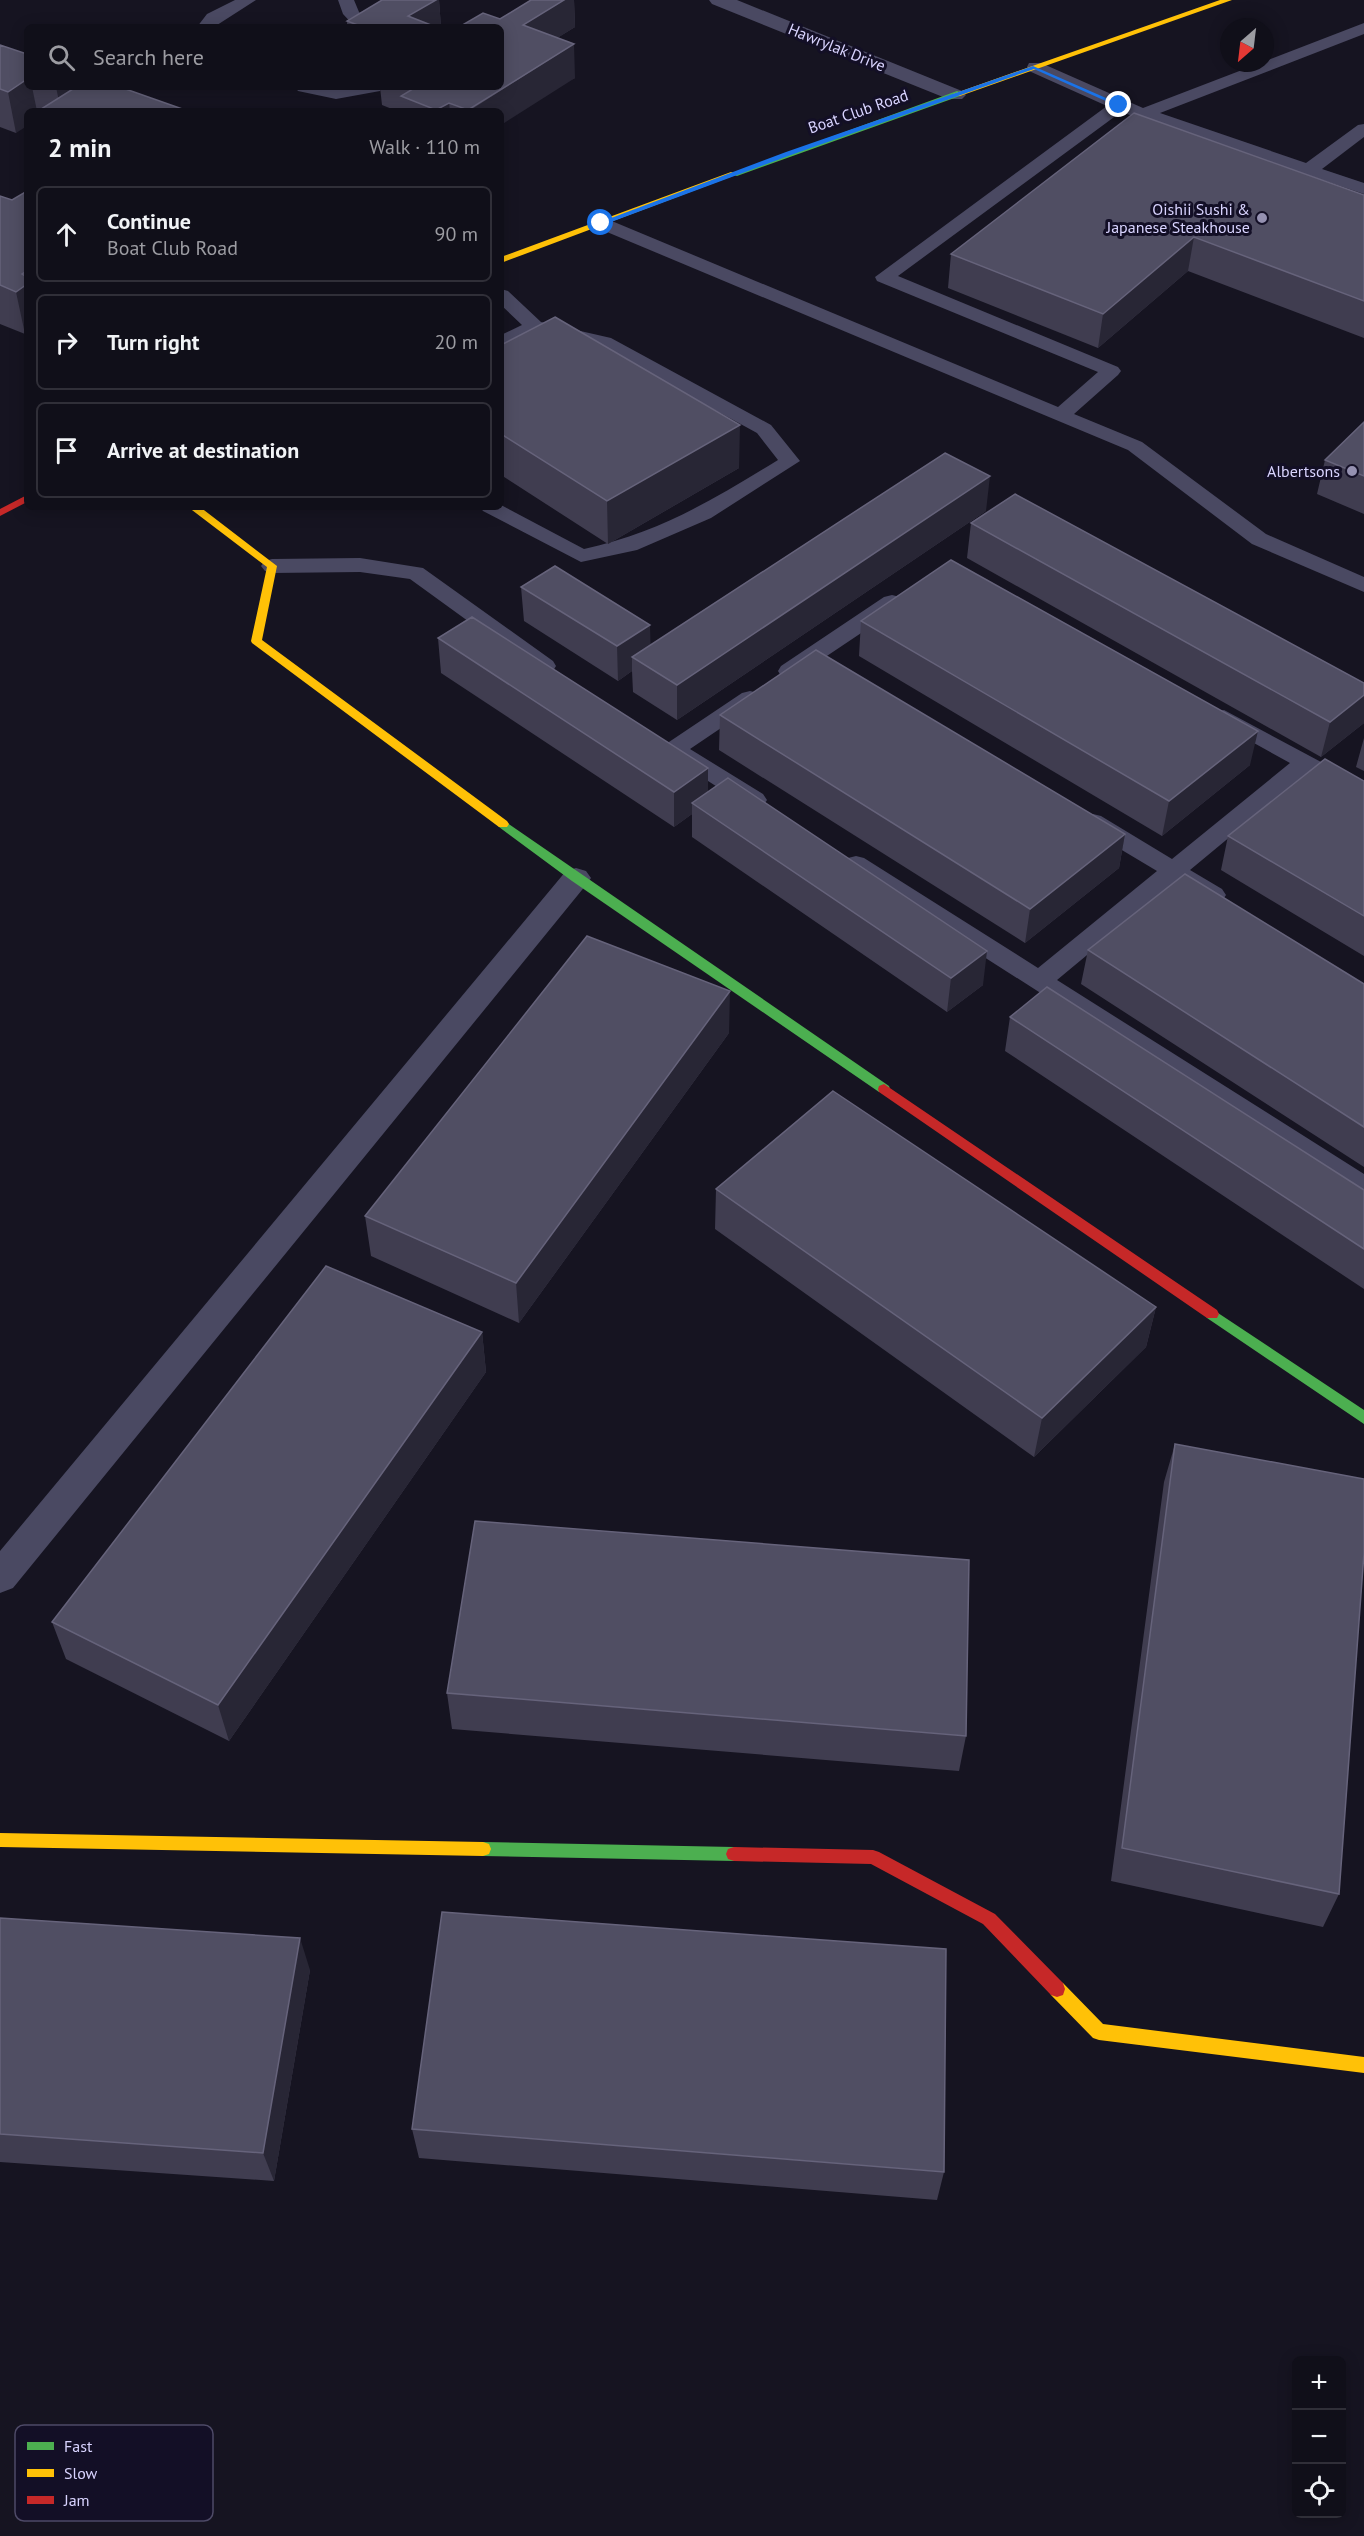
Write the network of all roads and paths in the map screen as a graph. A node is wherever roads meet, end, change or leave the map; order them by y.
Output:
1 (248, 0) edge
2 (346, 0) edge
3 (719, 0) edge
4 (1228, 0) edge
5 (208, 24) edge
6 (362, 24) edge
7 (1364, 28) edge
8 (1035, 67) junction
9 (313, 90) edge
10 (358, 90) edge
11 (955, 95) junction
12 (1119, 105) junction
13 (1145, 113) junction
14 (1364, 129) edge
15 (1310, 169) junction
16 (1364, 189) edge
17 (601, 223) junction
18 (504, 260) edge
19 (504, 298) edge
20 (534, 326) junction
21 (504, 341) edge
22 (1061, 415) junction
23 (24, 500) edge
24 (198, 510) edge
25 (496, 510) edge
26 (0, 513) edge
27 (272, 566) junction
28 (1364, 585) edge
29 (911, 589) edge
30 (816, 653) junction
31 (837, 665) edge
32 (559, 676) edge
33 (1201, 704) edge
34 (1306, 762) junction
35 (1364, 795) edge
36 (1072, 808) edge
37 (773, 812) edge
38 (832, 849) edge
39 (1174, 871) junction
40 (576, 878) junction
41 (1234, 907) edge
42 (1039, 981) junction
43 (1364, 1187) edge
44 (1364, 1418) edge
45 (0, 1577) edge
46 (0, 1840) edge
47 (1364, 2065) edge

1 - 5 lane
2 - 6 lane
3 - 11 street, Hawrylak Drive
4 - 8 street, Boat Club Road
7 - 13 lane
8 - 11 street, Boat Club Road
8 - 12 lane
9 - 10 lane
11 - 17 street, Boat Club Road
12 - 13 lane
12 - 22 lane
13 - 15 lane
14 - 15 lane
15 - 16 lane
17 - 18 street, Boat Club Road
17 - 22 lane
19 - 20 lane
20 - 21 lane
20 - 25 lane
22 - 28 lane
23 - 26 street
24 - 27 street
27 - 32 lane
27 - 40 street
29 - 30 lane
30 - 31 lane
30 - 37 lane
33 - 34 lane
34 - 35 lane
34 - 39 lane
36 - 39 lane
38 - 42 lane
39 - 41 lane
39 - 42 lane
40 - 44 street
40 - 45 street
42 - 43 lane
46 - 47 street

